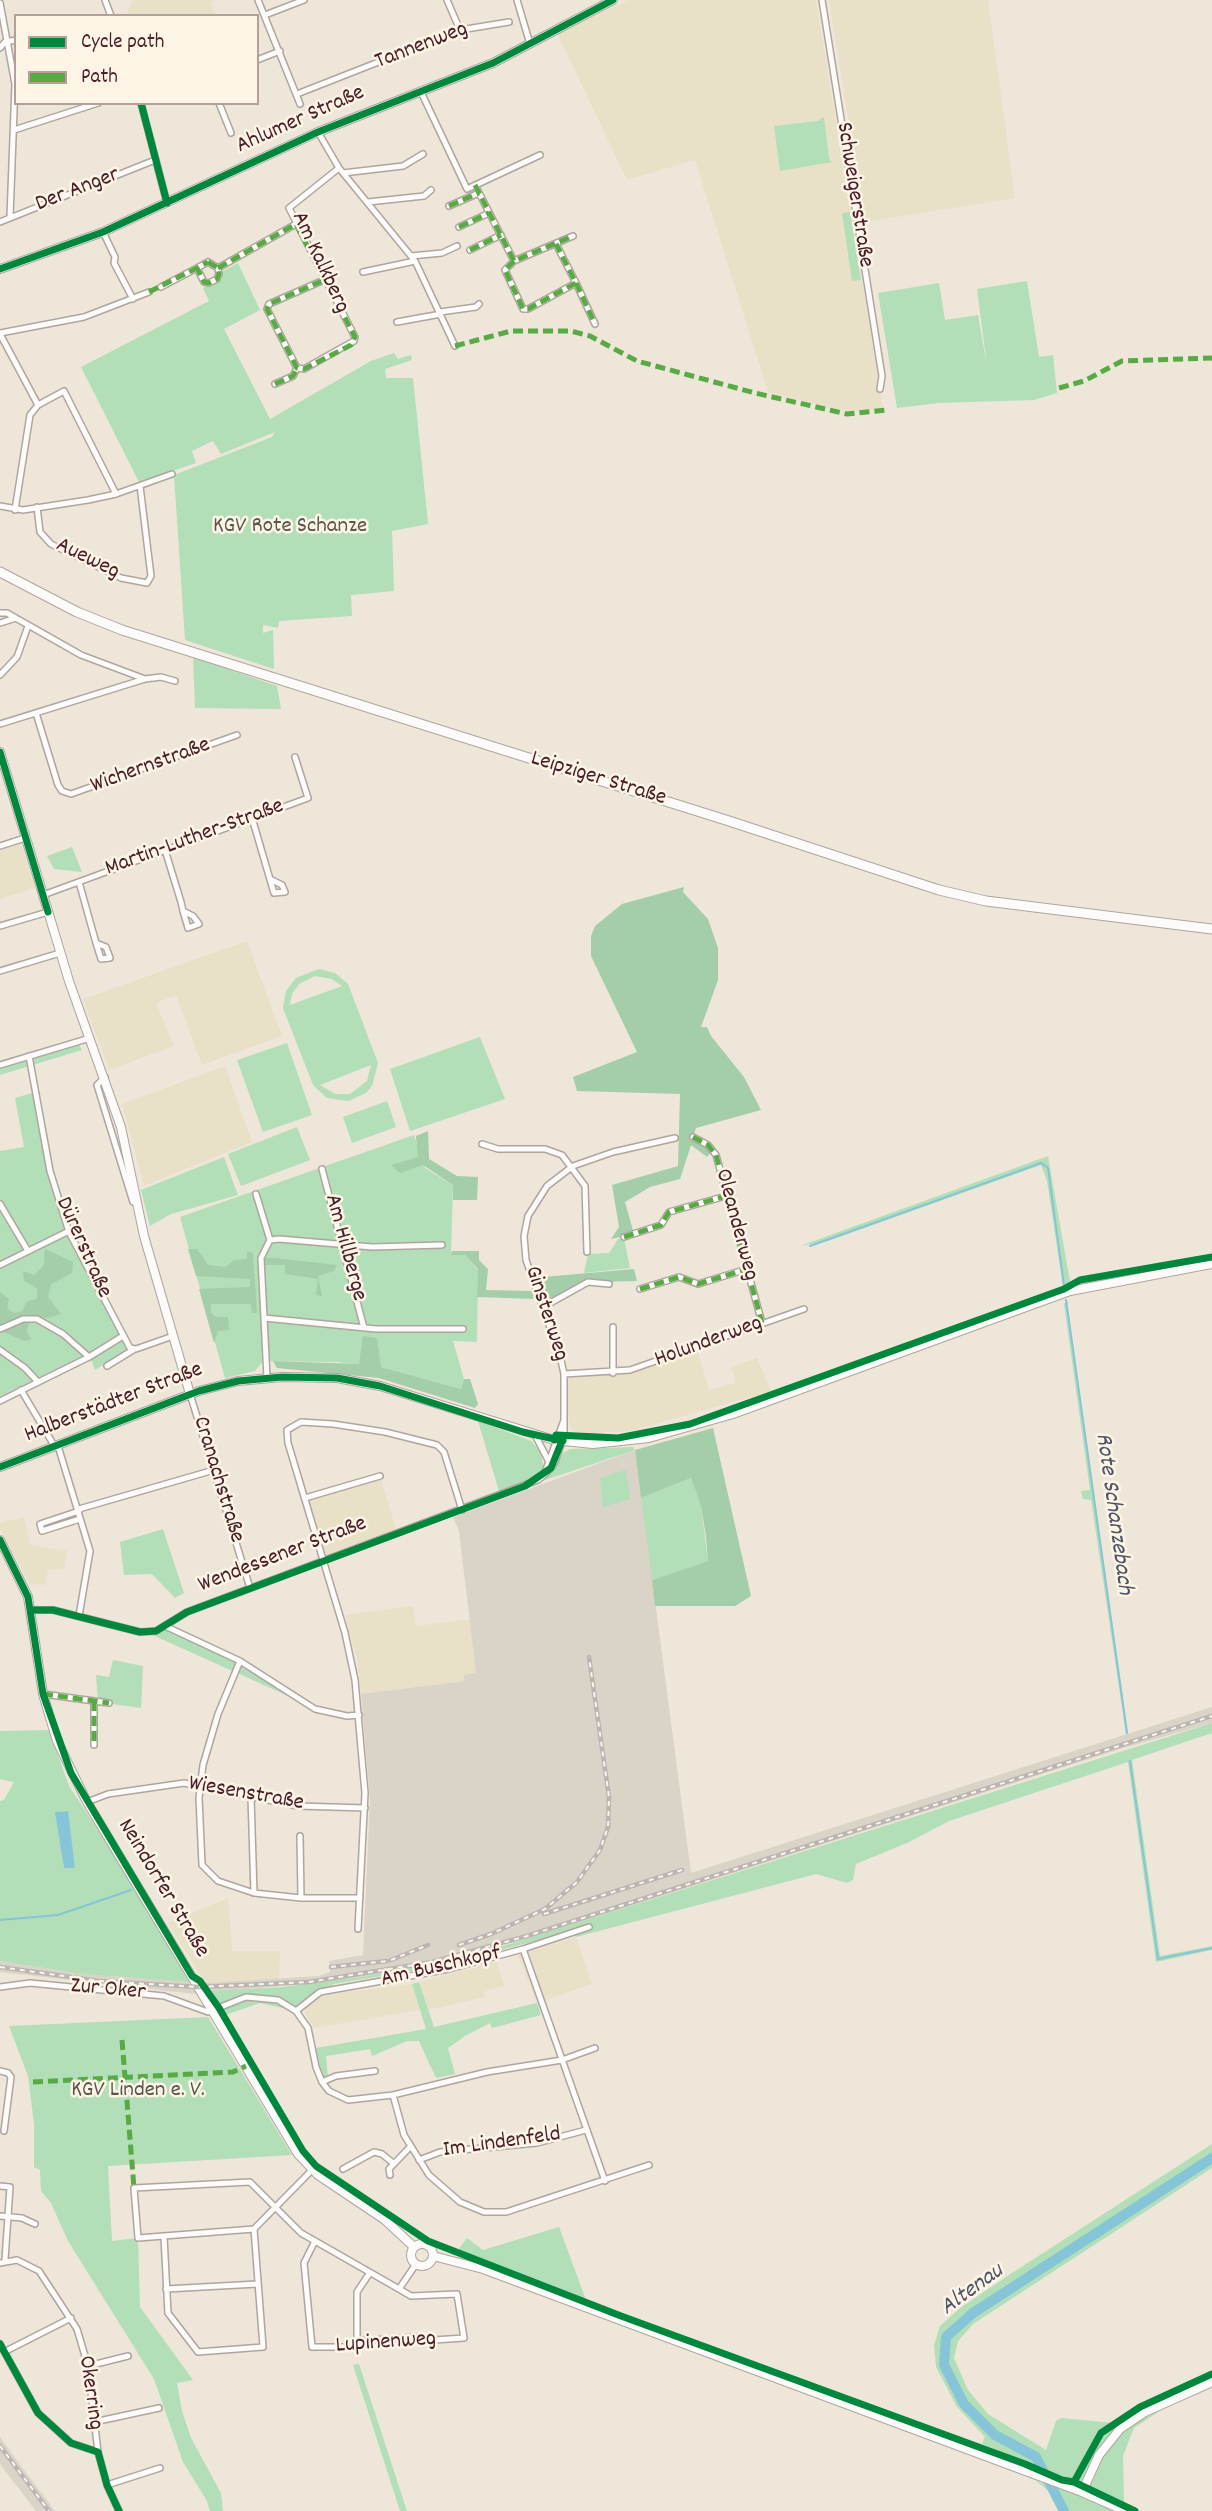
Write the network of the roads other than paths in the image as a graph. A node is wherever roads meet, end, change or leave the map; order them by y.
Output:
1 (258, 0) edge
2 (304, 0) edge
3 (447, 0) edge
4 (517, 0) edge
5 (613, 0) edge
6 (822, 0) edge
7 (0, 3) edge
8 (265, 15) junction
9 (509, 22) dead end
10 (460, 30) junction
11 (6, 42) edge
12 (530, 44) junction
13 (280, 51) junction
14 (259, 59) edge
15 (14, 79) edge
16 (421, 92) junction
17 (297, 94) junction
18 (300, 104) dead end
19 (15, 105) edge
20 (91, 105) edge
21 (142, 105) edge
22 (220, 105) edge
23 (14, 130) junction
24 (318, 132) junction
25 (231, 133) dead end
26 (423, 154) dead end
27 (540, 155) dead end
28 (155, 160) junction
29 (341, 170) junction
30 (475, 185) junction
31 (431, 190) dead end
32 (479, 193) junction
33 (368, 202) junction
34 (167, 204) junction
35 (449, 206) dead end
36 (489, 213) junction
37 (10, 217) junction
38 (0, 222) edge
39 (296, 224) junction
40 (459, 228) dead end
41 (103, 232) junction
42 (501, 235) junction
43 (573, 236) dead end
44 (556, 244) junction
45 (457, 246) dead end
46 (470, 250) dead end
47 (413, 259) junction
48 (514, 261) junction
49 (197, 268) junction
50 (218, 268) junction
51 (0, 269) edge
52 (363, 272) dead end
53 (324, 280) junction
54 (576, 284) junction
55 (161, 287) dead end
56 (149, 292) dead end
57 (133, 299) junction
58 (479, 304) dead end
59 (440, 313) junction
60 (397, 322) dead end
61 (595, 324) dead end
62 (0, 333) edge
63 (455, 346) dead end
64 (297, 368) junction
65 (275, 384) dead end
66 (880, 389) dead end
67 (38, 405) junction
68 (172, 474) dead end
69 (140, 486) junction
70 (116, 494) junction
71 (0, 506) edge
72 (37, 507) junction
73 (15, 510) junction
74 (0, 572) edge
75 (0, 613) edge
76 (16, 618) junction
77 (0, 623) edge
78 (28, 626) junction
79 (0, 675) edge
80 (145, 679) junction
81 (175, 681) dead end
82 (36, 713) junction
83 (0, 724) edge
84 (237, 735) dead end
85 (0, 751) edge
86 (295, 757) dead end
87 (252, 818) junction
88 (25, 838) junction
89 (0, 846) edge
90 (165, 850) junction
91 (270, 879) dead end
92 (79, 882) junction
93 (43, 895) junction
94 (183, 911) dead end
95 (48, 912) junction
96 (0, 926) edge
97 (1212, 929) edge
98 (96, 943) dead end
99 (60, 953) junction
100 (0, 971) edge
101 (90, 1038) junction
102 (29, 1056) junction
103 (0, 1065) edge
104 (693, 1137) dead end
105 (675, 1138) dead end
106 (482, 1144) dead end
107 (573, 1166) junction
108 (322, 1169) dead end
109 (256, 1194) dead end
110 (726, 1196) junction
111 (0, 1204) edge
112 (69, 1231) junction
113 (624, 1237) dead end
114 (270, 1240) junction
115 (442, 1245) dead end
116 (341, 1246) junction
117 (28, 1251) junction
118 (587, 1252) dead end
119 (1212, 1264) edge
120 (0, 1265) edge
121 (747, 1269) junction
122 (609, 1284) dead end
123 (640, 1289) dead end
124 (543, 1307) junction
125 (804, 1309) dead end
126 (264, 1318) junction
127 (762, 1324) junction
128 (613, 1327) dead end
129 (364, 1328) junction
130 (0, 1329) edge
131 (463, 1329) dead end
132 (123, 1336) junction
133 (174, 1336) junction
134 (0, 1350) edge
135 (133, 1350) junction
136 (89, 1357) junction
137 (107, 1366) dead end
138 (613, 1373) junction
139 (564, 1374) junction
140 (267, 1378) junction
141 (38, 1382) junction
142 (21, 1391) junction
143 (190, 1394) junction
144 (0, 1401) edge
145 (535, 1436) junction
146 (558, 1441) junction
147 (56, 1446) junction
148 (548, 1461) junction
149 (0, 1467) edge
150 (214, 1469) junction
151 (544, 1475) junction
152 (380, 1476) dead end
153 (305, 1498) junction
154 (79, 1510) junction
155 (462, 1510) junction
156 (80, 1519) junction
157 (0, 1540) edge
158 (323, 1561) junction
159 (250, 1588) junction
160 (32, 1611) junction
161 (79, 1616) junction
162 (165, 1626) junction
163 (240, 1661) junction
164 (44, 1694) junction
165 (94, 1701) junction
166 (109, 1703) dead end
167 (359, 1715) junction
168 (94, 1745) dead end
169 (199, 1785) junction
170 (251, 1797) junction
171 (87, 1802) junction
172 (365, 1808) junction
173 (300, 1836) dead end
174 (254, 1893) junction
175 (301, 1898) junction
176 (360, 1898) junction
177 (589, 1927) dead end
178 (358, 1930) dead end
179 (523, 1949) junction
180 (0, 1987) edge
181 (214, 2011) junction
182 (296, 2011) junction
183 (595, 2048) dead end
184 (562, 2060) junction
185 (0, 2071) edge
186 (375, 2071) dead end
187 (322, 2082) junction
188 (393, 2095) junction
189 (586, 2130) junction
190 (4, 2132) dead end
191 (410, 2147) junction
192 (419, 2160) junction
193 (393, 2163) junction
194 (649, 2165) dead end
195 (343, 2169) dead end
196 (312, 2170) junction
197 (390, 2175) dead end
198 (605, 2181) junction
199 (0, 2186) edge
200 (276, 2208) junction
201 (0, 2216) edge
202 (8, 2217) junction
203 (35, 2224) dead end
204 (254, 2230) junction
205 (164, 2237) junction
206 (315, 2241) junction
207 (3, 2247) edge
208 (414, 2247) junction
209 (433, 2256) junction
210 (2, 2262) edge
211 (416, 2264) junction
212 (369, 2274) junction
213 (257, 2284) junction
214 (166, 2289) junction
215 (399, 2289) junction
216 (71, 2318) junction
217 (357, 2341) junction
218 (0, 2344) edge
219 (6, 2351) junction
220 (128, 2356) dead end
221 (88, 2366) junction
222 (1212, 2382) edge
223 (159, 2408) dead end
224 (94, 2422) junction
225 (98, 2452) junction
226 (160, 2468) dead end
227 (107, 2485) junction
228 (1082, 2492) junction
229 (119, 2511) edge
230 (1125, 2511) edge

1 - 8 street
2 - 8 street
3 - 10 street
4 - 12 street
5 - 12 street, Ahlumer Straße
6 - 66 street, Schweigerstraße
7 - 11 street
8 - 13 street
9 - 10 street, Tannenweg
10 - 17 street, Tannenweg
11 - 15 street
12 - 16 street, Ahlumer Straße
13 - 14 street
13 - 17 street
16 - 24 street, Ahlumer Straße
16 - 30 street
17 - 18 street
19 - 23 street
20 - 23 street
21 - 28 street
22 - 25 street
23 - 37 street
24 - 29 street
24 - 34 street, Ahlumer Straße
26 - 29 street
27 - 30 street
28 - 34 street
28 - 37 street, Der Anger
29 - 33 street
29 - 39 street, Am Kalkberg
30 - 32 street
31 - 33 street
32 - 35 street
32 - 36 street
33 - 47 street
34 - 41 street, Ahlumer Straße
36 - 40 street
36 - 42 street
37 - 38 street, Der Anger
39 - 50 street
39 - 53 street, Am Kalkberg
41 - 51 street, Ahlumer Straße
41 - 57 street
42 - 46 street
42 - 48 street
43 - 44 street
44 - 48 street
44 - 54 street
45 - 47 street
47 - 52 street
47 - 59 street
48 - 54 street
49 - 50 street
49 - 50 street
49 - 55 street
53 - 64 street
53 - 64 street, Am Kalkberg
54 - 61 street
56 - 57 street
57 - 62 street
58 - 59 street
59 - 60 street
59 - 63 street
62 - 67 street
64 - 65 street
67 - 70 street
67 - 73 street
68 - 69 street
69 - 70 street
69 - 72 street, Aueweg
70 - 72 street
71 - 73 street
72 - 73 street
74 - 97 main road, Leipziger Straße
75 - 76 street
76 - 77 street
76 - 78 street
78 - 79 street
78 - 80 street
80 - 81 street
80 - 82 street
82 - 83 street
82 - 84 street, Wichernstraße
85 - 88 street, Cranachstraße
86 - 87 street, Martin-Luther-Straße
87 - 90 street, Martin-Luther-Straße
87 - 91 street
88 - 89 street
88 - 93 street, Cranachstraße
90 - 92 street, Martin-Luther-Straße
90 - 94 street
92 - 93 street, Martin-Luther-Straße
92 - 98 street
93 - 95 street, Cranachstraße
95 - 96 street
95 - 99 street, Cranachstraße
99 - 100 street
99 - 101 street, Cranachstraße
101 - 102 street
101 - 133 street, Cranachstraße
102 - 103 street
102 - 112 street, Dürerstraße
104 - 110 street, Oleanderweg
105 - 107 street, Ginsterweg
106 - 107 street
107 - 118 street
107 - 124 street, Ginsterweg
108 - 116 street, Am Hillberge
109 - 114 street
110 - 113 street
110 - 121 street, Oleanderweg
111 - 117 street
112 - 117 street
112 - 132 street, Dürerstraße
114 - 116 street
114 - 126 street
115 - 116 street
116 - 129 street, Am Hillberge
117 - 120 street
119 - 146 street, Halberstädter Straße
121 - 123 street
121 - 127 street, Oleanderweg
122 - 124 street
124 - 139 street, Ginsterweg
125 - 127 street, Holunderweg
126 - 129 street
126 - 140 street
127 - 138 street, Holunderweg
128 - 138 street
129 - 131 street
130 - 136 street
132 - 135 street, Dürerstraße
132 - 136 street
133 - 135 street
133 - 143 street, Cranachstraße
134 - 141 street
135 - 137 street
136 - 141 street
138 - 139 street, Holunderweg
139 - 146 street, Ginsterweg
140 - 143 street, Halberstädter Straße
140 - 145 street, Halberstädter Straße
141 - 142 street
142 - 144 street
142 - 147 street
143 - 147 street, Halberstädter Straße
143 - 150 street, Cranachstraße
145 - 146 street, Halberstädter Straße
145 - 148 street
146 - 148 street
146 - 151 street
147 - 149 street, Halberstädter Straße
147 - 154 street
148 - 151 street
150 - 154 street
150 - 159 street, Cranachstraße
151 - 155 street, Wendessener Straße
152 - 153 street
153 - 155 street
153 - 158 street
154 - 156 street
154 - 156 street
155 - 158 street, Wendessener Straße
156 - 161 street
157 - 160 street, Neindorfer Straße
158 - 159 street, Wendessener Straße
158 - 167 street
159 - 162 street, Wendessener Straße
160 - 161 street, Wendessener Straße
160 - 164 street, Neindorfer Straße
161 - 162 street, Wendessener Straße
162 - 163 street
163 - 167 street
163 - 169 street
164 - 165 street
164 - 171 street, Neindorfer Straße
165 - 166 street
165 - 168 street
167 - 172 street
169 - 170 street, Wiesenstraße
169 - 171 street, Wiesenstraße
169 - 174 street
170 - 172 street, Wiesenstraße
170 - 174 street
171 - 181 street, Neindorfer Straße
172 - 176 street
173 - 175 street
174 - 175 street
175 - 176 street
176 - 178 street
177 - 179 street, Am Buschkopf
179 - 182 street, Am Buschkopf
179 - 184 street
180 - 181 street, Zur Oker
181 - 182 street
181 - 196 street, Neindorfer Straße
182 - 187 street
183 - 184 street
184 - 188 street
184 - 189 street
185 - 190 street
186 - 187 street
187 - 188 street
188 - 191 street
189 - 192 street, Im Lindenfeld
189 - 198 street
191 - 192 street
191 - 193 street
192 - 198 street
193 - 195 street
193 - 197 street
194 - 198 street
196 - 200 street
196 - 208 street, Neindorfer Straße
199 - 202 street
200 - 204 street
200 - 205 street
200 - 206 street
201 - 202 street
202 - 203 street
202 - 207 street
204 - 205 street
204 - 213 street
205 - 214 street
206 - 212 street
206 - 217 street, Lupinenweg
207 - 210 street
208 - 209 street, Neindorfer Straße
208 - 211 street
209 - 211 street
209 - 228 street, Neindorfer Straße
210 - 216 street, Okerring
211 - 215 street
212 - 215 street
212 - 217 street
213 - 214 street
213 - 214 street
215 - 217 street, Lupinenweg
216 - 219 street
216 - 221 street, Okerring
218 - 219 street, Okerring
219 - 225 street, Okerring
220 - 221 street
221 - 224 street, Okerring
222 - 228 street
223 - 224 street
224 - 225 street, Okerring
225 - 227 street
226 - 227 street
227 - 229 street
228 - 230 street, Neindorfer Straße

